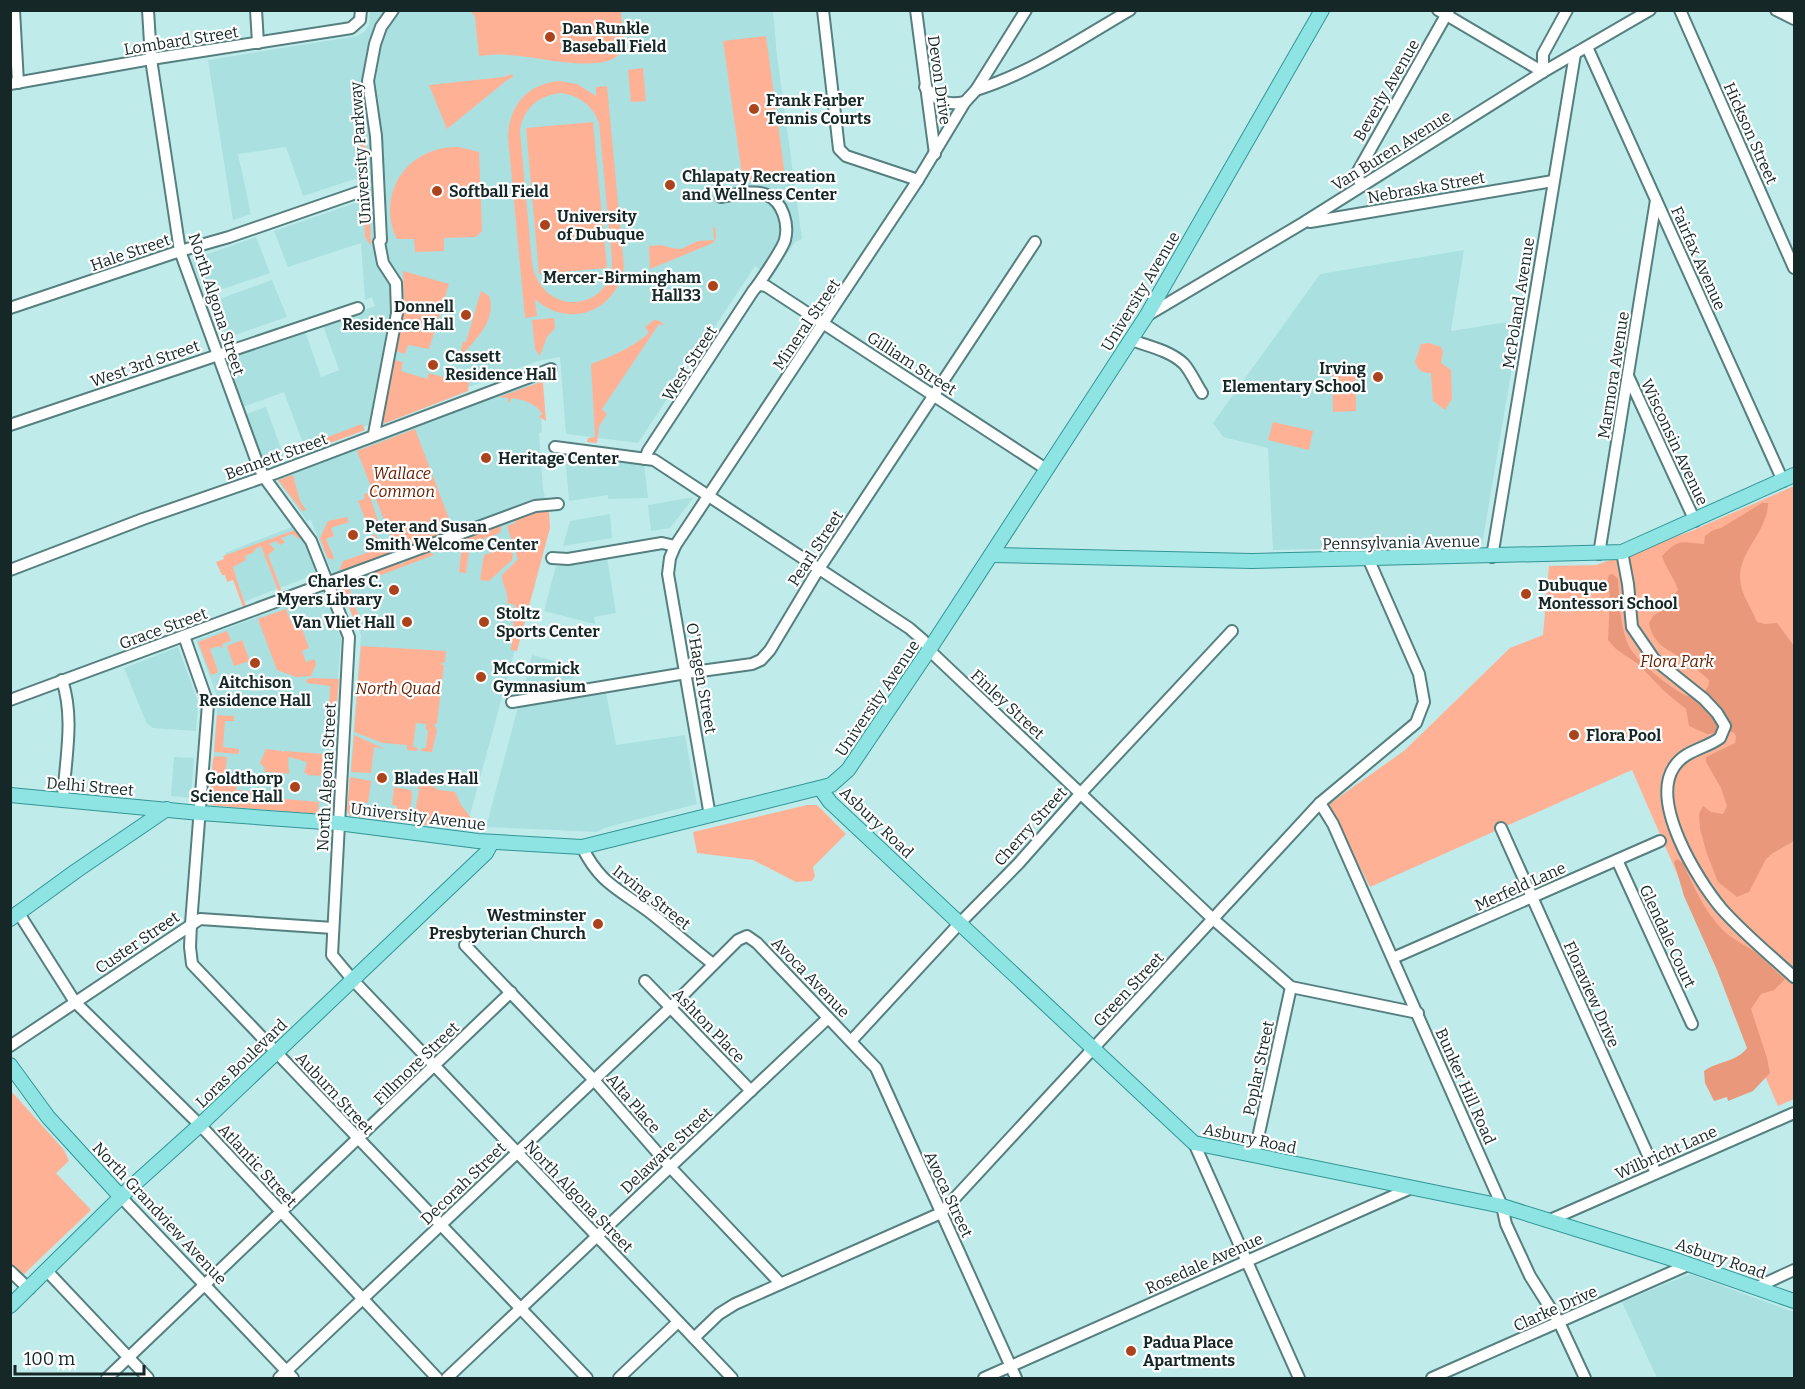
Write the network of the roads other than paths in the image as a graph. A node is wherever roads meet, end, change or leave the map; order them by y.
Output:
1 (14, 10) edge
2 (148, 10) edge
3 (256, 10) edge
4 (361, 10) edge
5 (393, 10) edge
6 (822, 10) edge
7 (916, 10) edge
8 (1026, 10) edge
9 (1130, 10) edge
10 (1322, 10) edge
11 (1567, 10) edge
12 (1650, 10) edge
13 (1680, 10) edge
14 (1776, 10) edge
15 (1444, 12) edge
16 (1794, 19) edge
17 (258, 43) junction
18 (1587, 47) junction
19 (1575, 54) junction
20 (151, 59) junction
21 (1543, 72) junction
22 (14, 83) edge
23 (925, 87) junction
24 (976, 90) junction
25 (965, 102) junction
26 (935, 154) junction
27 (918, 180) junction
28 (1553, 181) junction
29 (1361, 186) junction
30 (362, 192) dead end
31 (721, 197) dead end
32 (1656, 200) junction
33 (1303, 223) junction
34 (1035, 243) dead end
35 (180, 250) junction
36 (1794, 268) edge
37 (760, 285) junction
38 (10, 308) edge
39 (358, 308) dead end
40 (1148, 315) junction
41 (824, 324) junction
42 (1131, 340) junction
43 (217, 355) junction
44 (551, 369) dead end
45 (1627, 375) junction
46 (1202, 393) dead end
47 (934, 394) junction
48 (10, 425) edge
49 (374, 435) junction
50 (555, 447) dead end
51 (645, 459) junction
52 (1046, 469) junction
53 (264, 477) junction
54 (1789, 478) edge
55 (709, 498) junction
56 (558, 504) dead end
57 (1695, 521) junction
58 (675, 546) junction
59 (1622, 552) junction
60 (1599, 554) junction
61 (991, 555) junction
62 (1492, 557) junction
63 (552, 558) dead end
64 (1368, 558) junction
65 (820, 568) junction
66 (10, 570) edge
67 (327, 584) junction
68 (1232, 631) dead end
69 (184, 636) junction
70 (929, 650) junction
71 (686, 673) junction
72 (62, 680) junction
73 (10, 700) edge
74 (512, 702) dead end
75 (820, 788) junction
76 (1081, 793) junction
77 (10, 795) edge
78 (63, 800) junction
79 (1320, 803) junction
80 (167, 809) junction
81 (200, 813) junction
82 (710, 816) junction
83 (338, 823) junction
84 (1501, 828) dead end
85 (1660, 841) dead end
86 (492, 842) junction
87 (582, 847) junction
88 (1617, 860) junction
89 (1532, 897) junction
90 (14, 915) edge
91 (1213, 919) junction
92 (960, 923) junction
93 (191, 924) junction
94 (333, 928) junction
95 (747, 936) joint
96 (465, 945) dead end
97 (1393, 958) junction
98 (713, 964) junction
99 (1794, 977) edge
100 (352, 979) junction
101 (645, 981) dead end
102 (1291, 987) junction
103 (511, 992) junction
104 (75, 1002) junction
105 (670, 1008) junction
106 (1418, 1013) junction
107 (828, 1018) junction
108 (1692, 1024) dead end
109 (851, 1041) junction
110 (10, 1046) edge
111 (1093, 1049) junction
112 (277, 1051) junction
113 (10, 1065) edge
114 (434, 1066) junction
115 (594, 1080) junction
116 (751, 1090) junction
117 (1794, 1113) edge
118 (200, 1125) junction
119 (358, 1139) junction
120 (1194, 1143) junction
121 (516, 1152) junction
122 (1254, 1156) junction
123 (670, 1167) junction
124 (1656, 1173) junction
125 (1409, 1189) junction
126 (121, 1197) junction
127 (1502, 1206) junction
128 (281, 1212) junction
129 (941, 1213) junction
130 (1550, 1220) junction
131 (440, 1226) junction
132 (598, 1236) junction
133 (1246, 1261) junction
134 (1690, 1264) junction
135 (1794, 1270) edge
136 (10, 1271) edge
137 (46, 1271) junction
138 (780, 1283) junction
139 (205, 1285) junction
140 (1757, 1287) junction
141 (29, 1289) junction
142 (362, 1299) junction
143 (1794, 1301) edge
144 (10, 1306) edge
145 (521, 1309) junction
146 (678, 1322) junction
147 (1559, 1322) junction
148 (694, 1338) junction
149 (129, 1358) junction
150 (1011, 1366) junction
151 (286, 1376) edge
152 (108, 1378) edge
153 (148, 1378) edge
154 (437, 1378) edge
155 (447, 1378) edge
156 (587, 1378) edge
157 (619, 1378) edge
158 (732, 1378) edge
159 (984, 1378) edge
160 (1016, 1378) edge
161 (1299, 1378) edge
162 (1432, 1378) edge
163 (1585, 1378) edge

1 - 22 street
2 - 20 street, North Algona Street
3 - 17 street
4 - 17 street, Lombard Street
5 - 49 street, University Parkway
6 - 27 street
7 - 23 street, Devon Drive
8 - 24 street, Mineral Street
9 - 24 street
10 - 40 main road, University Avenue
11 - 21 street
12 - 18 street, Van Buren Avenue
13 - 36 street, Hickson Street
14 - 16 street
15 - 21 street
15 - 29 street, Beverly Avenue
17 - 20 street, Lombard Street
18 - 19 street, Van Buren Avenue
18 - 32 street, Fairfax Avenue
19 - 21 street, Van Buren Avenue
19 - 28 street, McPoland Avenue
20 - 22 street, Lombard Street
20 - 35 street, North Algona Street
21 - 29 street, Van Buren Avenue
23 - 25 street
23 - 26 street, Devon Drive
24 - 25 street, Mineral Street
25 - 26 street, Mineral Street
26 - 27 street, Mineral Street
27 - 41 street, Mineral Street
28 - 33 street, Nebraska Street
28 - 62 street, McPoland Avenue
29 - 33 street, Van Buren Avenue
30 - 35 street, Hale Street
31 - 37 street, West Street
32 - 45 street, Marmora Avenue
32 - 54 street, Fairfax Avenue
33 - 40 street, Van Buren Avenue
34 - 47 street, Pearl Street
35 - 38 street, Hale Street
35 - 43 street, North Algona Street
37 - 41 street, Gilliam Street
37 - 51 street, West Street
39 - 43 street, West 3rd Street
40 - 42 main road, University Avenue
41 - 47 street, Gilliam Street
41 - 55 street, Mineral Street
42 - 46 street
42 - 52 main road, University Avenue
43 - 48 street, West 3rd Street
43 - 53 street, North Algona Street
44 - 49 street, Bennett Street
45 - 57 street, Wisconsin Avenue
45 - 60 street, Marmora Avenue
47 - 52 street, Gilliam Street
47 - 65 street, Pearl Street
49 - 53 street, Bennett Street
50 - 51 street, Finley Street
51 - 55 street, Finley Street
52 - 61 main road, University Avenue
53 - 66 street, Bennett Street
53 - 67 street, North Algona Street
54 - 57 main road, Pennsylvania Avenue
55 - 58 street, Mineral Street
55 - 65 street, Finley Street
56 - 67 street, Grace Street
57 - 59 main road, Pennsylvania Avenue
58 - 63 street
58 - 71 street, O'Hagen Street
59 - 60 main road, Pennsylvania Avenue
59 - 99 street
60 - 62 main road, Pennsylvania Avenue
61 - 64 main road, Pennsylvania Avenue
61 - 70 main road, University Avenue
62 - 64 main road, Pennsylvania Avenue
64 - 79 street, Green Street
65 - 70 street, Finley Street
65 - 71 street, Pearl Street
67 - 69 street, Grace Street
67 - 83 street, North Algona Street
68 - 76 street, Cherry Street
69 - 72 street, Grace Street
69 - 81 street, Auburn Street
70 - 75 main road, University Avenue
70 - 76 street, Finley Street
71 - 74 street, Pearl Street
71 - 82 street, O'Hagen Street
72 - 73 street, Grace Street
72 - 78 street
75 - 82 main road, University Avenue
75 - 92 main road, Asbury Road
76 - 91 street, Finley Street
76 - 92 street, Cherry Street
77 - 78 main road, Delhi Street
78 - 80 main road, Delhi Street
79 - 91 street, Green Street
79 - 97 street, Bunker Hill Road
80 - 81 main road, University Avenue
80 - 90 main road
81 - 83 main road, University Avenue
81 - 93 street, Auburn Street
82 - 87 main road, University Avenue
83 - 86 main road, University Avenue
83 - 94 street, North Algona Street
84 - 89 street, Floraview Drive
85 - 88 street, Merfeld Lane
86 - 87 main road, University Avenue
86 - 100 main road, Loras Boulevard
87 - 98 street, Irving Street
88 - 89 street, Merfeld Lane
88 - 108 street, Glendale Court
89 - 97 street, Merfeld Lane
89 - 124 street, Floraview Drive
90 - 104 street, Atlantic Street
91 - 102 street, Finley Street
91 - 111 street, Green Street
92 - 109 street, Cherry Street
92 - 111 main road, Asbury Road
93 - 94 street, Custer Street
93 - 104 street, Custer Street
93 - 112 street, Auburn Street
94 - 100 street, North Algona Street
95 - 98 street, Decorah Street
95 - 107 street, Avoca Avenue
96 - 103 street, Alta Place
97 - 106 street, Bunker Hill Road
98 - 105 street, Decorah Street
100 - 112 main road, Loras Boulevard
100 - 114 street, North Algona Street
101 - 105 street, Ashton Place
102 - 106 street, Finley Street
102 - 122 street, Poplar Street
103 - 114 street, Fillmore Street
103 - 115 street, Alta Place
104 - 110 street, Custer Street
104 - 118 street, Atlantic Street
105 - 115 street, Decorah Street
105 - 116 street, Ashton Place
106 - 127 street, Bunker Hill Road
107 - 109 street, Avoca Avenue
107 - 116 street, Delaware Street
109 - 129 street, Avoca Street
111 - 120 main road, Asbury Road
111 - 129 street, Green Street
112 - 118 main road, Loras Boulevard
112 - 119 street, Auburn Street
113 - 126 main road, North Grandview Avenue
114 - 119 street, Fillmore Street
114 - 121 street, North Algona Street
115 - 121 street, Decorah Street
115 - 123 street, Alta Place
116 - 123 street, Delaware Street
117 - 124 street, Wilbricht Lane
118 - 126 main road, Loras Boulevard
118 - 128 street, Atlantic Street
119 - 128 street, Fillmore Street
119 - 131 street, Auburn Street
120 - 122 main road, Asbury Road
120 - 133 street
121 - 131 street, Decorah Street
121 - 132 street, North Algona Street
122 - 125 main road, Asbury Road
123 - 132 street, Delaware Street
123 - 138 street, Alta Place
124 - 130 street, Wilbricht Lane
125 - 127 main road, Asbury Road
125 - 133 street, Rosedale Avenue
126 - 137 main road, Loras Boulevard
126 - 139 street, North Grandview Avenue
127 - 130 main road, Asbury Road
127 - 147 street, Bunker Hill Road
128 - 139 street, Fillmore Street
128 - 142 street, Atlantic Street
129 - 138 street, Green Street
129 - 150 street, Avoca Street
130 - 134 main road, Asbury Road
131 - 142 street, Decorah Street
131 - 145 street, Auburn Street
132 - 145 street, Delaware Street
132 - 146 street, North Algona Street
133 - 150 street, Rosedale Avenue
133 - 161 street
134 - 140 main road, Asbury Road
134 - 147 street, Clarke Drive
135 - 140 street
136 - 141 street
137 - 141 main road, Loras Boulevard
137 - 149 street
138 - 148 street, Green Street
139 - 149 street, Fillmore Street
139 - 151 street, North Grandview Avenue
140 - 143 main road, Asbury Road
141 - 144 main road, Loras Boulevard
142 - 151 street, Decorah Street
142 - 154 street, Atlantic Street
145 - 155 street, Delaware Street
145 - 156 street, Auburn Street
146 - 148 street, North Algona Street
146 - 157 street
147 - 162 street, Clarke Drive
147 - 163 street, Bunker Hill Road
148 - 158 street, North Algona Street
149 - 152 street, Fillmore Street
149 - 153 street
150 - 159 street
150 - 160 street

